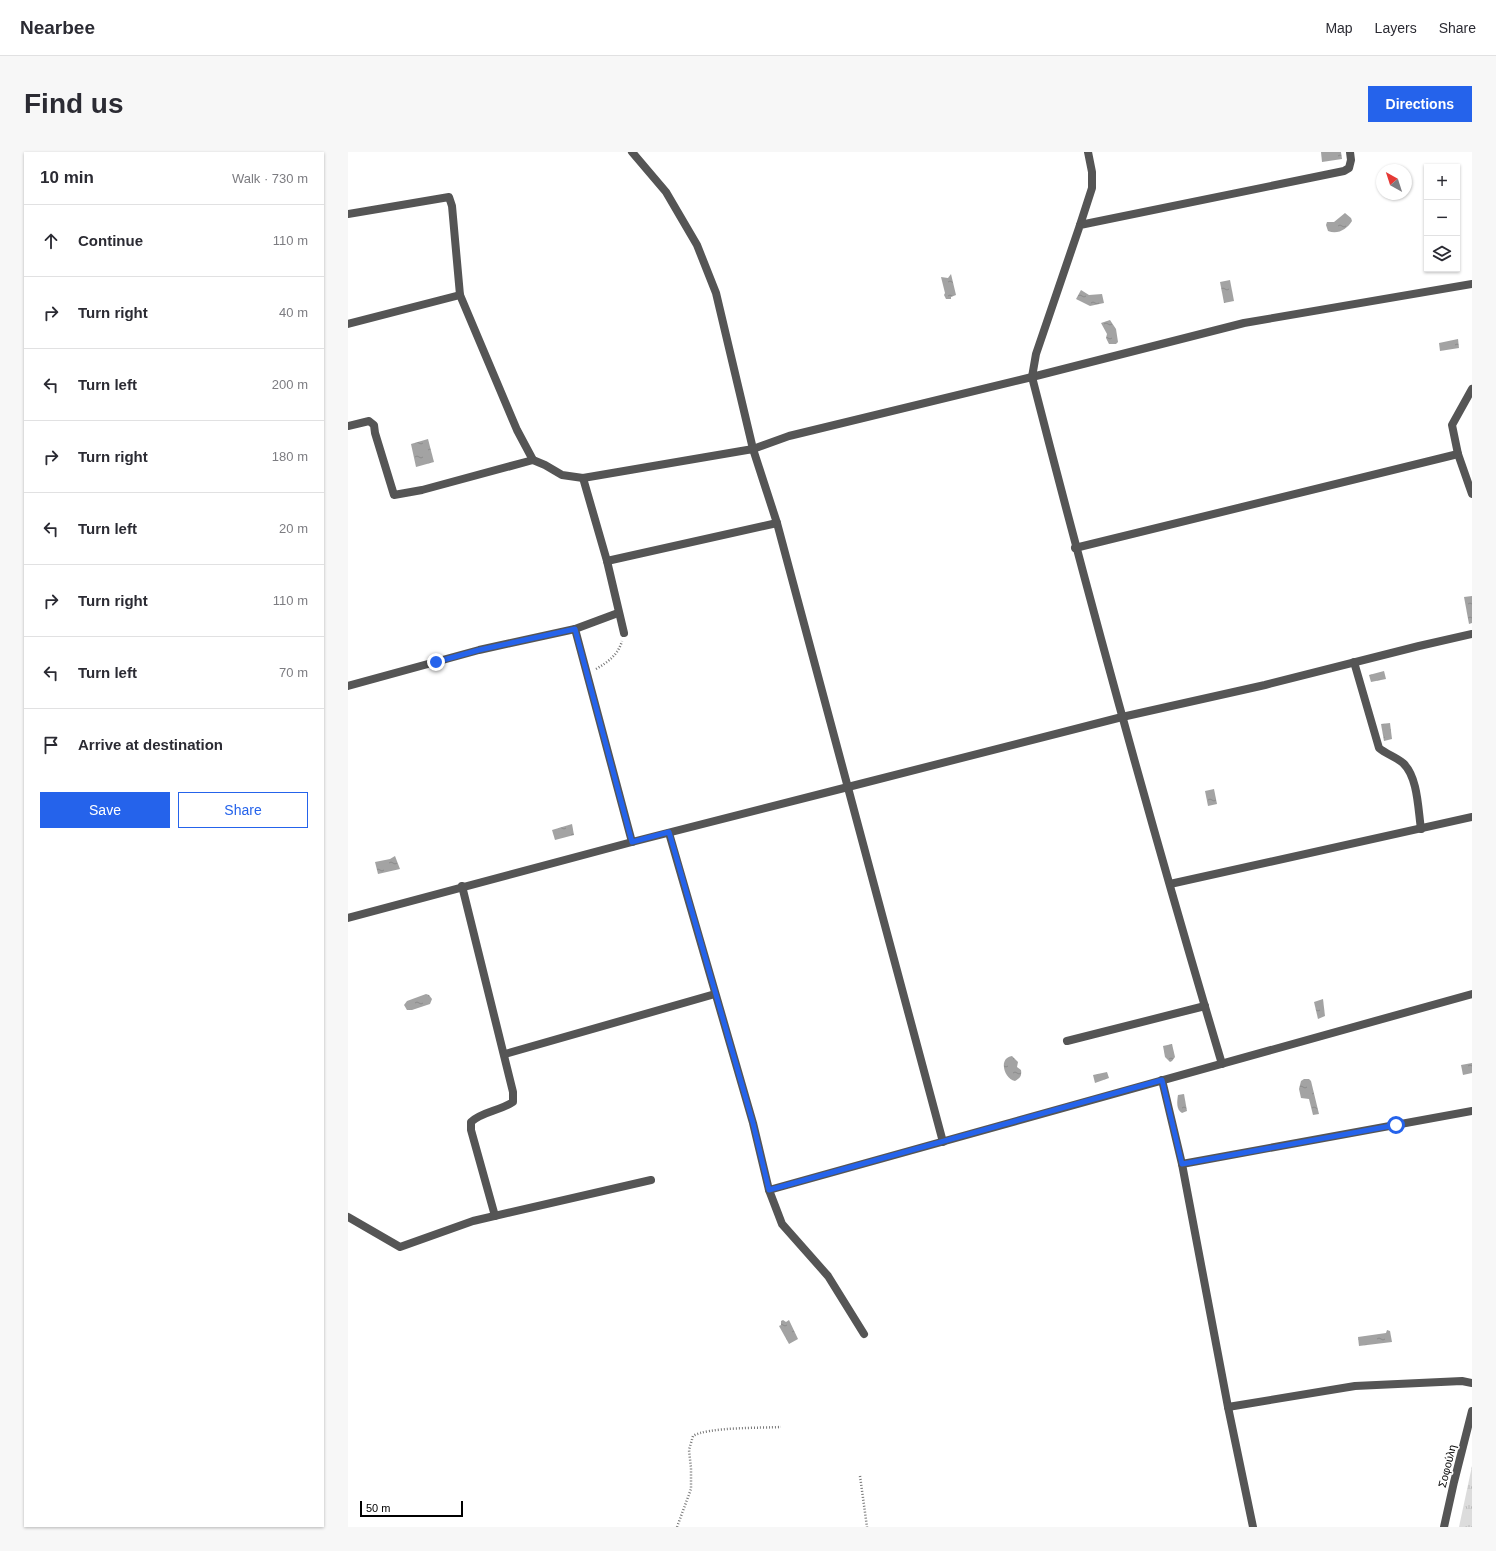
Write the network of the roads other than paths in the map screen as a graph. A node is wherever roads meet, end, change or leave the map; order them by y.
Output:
1 (632, 152) edge
2 (1088, 152) edge
3 (1350, 152) edge
4 (348, 214) edge
5 (1080, 225) junction
6 (1472, 284) edge
7 (460, 295) junction
8 (348, 324) edge
9 (1032, 377) junction
10 (1471, 391) edge
11 (348, 426) edge
12 (753, 449) junction
13 (1458, 454) junction
14 (533, 460) junction
15 (583, 478) junction
16 (1472, 494) edge
17 (777, 523) junction
18 (1075, 548) junction
19 (607, 561) junction
20 (618, 613) junction
21 (575, 629) junction
22 (624, 633) road end
23 (1472, 634) edge
24 (1354, 662) junction
25 (348, 686) edge
26 (1122, 717) junction
27 (848, 787) junction
28 (1472, 817) edge
29 (1422, 829) junction
30 (669, 832) junction
31 (632, 842) junction
32 (1170, 884) junction
33 (462, 886) junction
34 (348, 918) edge
35 (715, 994) junction
36 (1472, 994) edge
37 (1204, 1006) junction
38 (1067, 1041) dead end
39 (504, 1054) junction
40 (1222, 1064) junction
41 (1162, 1080) junction
42 (1472, 1112) edge
43 (943, 1142) junction
44 (1182, 1164) junction
45 (652, 1180) dead end
46 (769, 1190) junction
47 (495, 1216) junction
48 (348, 1217) edge
49 (864, 1334) dead end
50 (1472, 1383) edge
51 (1228, 1407) junction
52 (1472, 1411) edge
53 (1253, 1527) edge
54 (1444, 1527) edge

1 - 12 street
2 - 5 street
3 - 5 street
4 - 7 street
5 - 9 street
6 - 9 street
7 - 8 street
7 - 14 street
9 - 12 street
9 - 18 street
10 - 13 street
11 - 14 street
12 - 15 street
12 - 17 street
13 - 16 street
13 - 18 street
14 - 15 street
15 - 19 street
17 - 19 street
17 - 27 street
18 - 26 street
19 - 20 street
20 - 21 street
20 - 22 street
21 - 25 street
21 - 31 street
23 - 24 street
24 - 26 street
24 - 29 street
26 - 27 street
26 - 32 street
27 - 30 street
27 - 43 street
28 - 29 street
29 - 32 street
30 - 31 street
30 - 35 street
31 - 33 street
32 - 37 street
33 - 34 street
33 - 39 street
35 - 39 street
35 - 46 street
36 - 40 street
37 - 38 street
37 - 40 street
39 - 47 street
40 - 41 street
41 - 43 street
41 - 44 street
42 - 44 street
43 - 46 street
44 - 51 street
45 - 47 street
46 - 49 street
47 - 48 street
50 - 51 street
51 - 53 street
52 - 54 street, Σοφούλη

